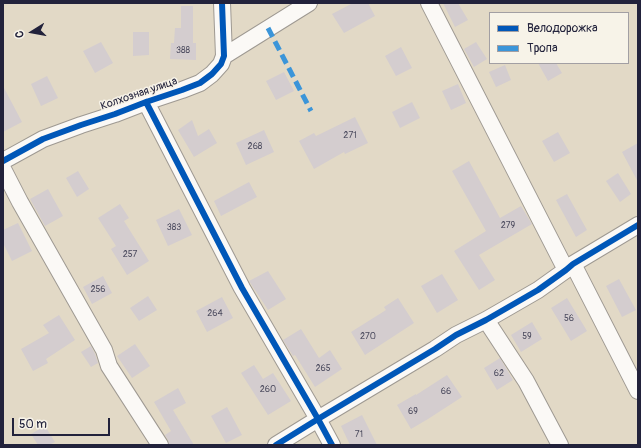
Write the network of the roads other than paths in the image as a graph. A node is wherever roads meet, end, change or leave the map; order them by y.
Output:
1 (222, 3) edge
2 (309, 3) edge
3 (429, 3) edge
4 (224, 56) junction
5 (146, 102) junction
6 (3, 161) edge
7 (3, 169) edge
8 (638, 225) edge
9 (570, 267) junction
10 (486, 320) junction
11 (638, 391) edge
12 (318, 419) junction
13 (160, 445) edge
14 (276, 445) edge
15 (332, 445) edge
16 (560, 445) edge

1 - 4 street
2 - 4 street
3 - 9 street
4 - 5 street, Колхозная улица
5 - 6 street, Колхозная улица
5 - 12 street
7 - 13 street
8 - 9 street
9 - 10 street
9 - 11 street
10 - 12 street
10 - 16 street
12 - 14 street
12 - 15 street

